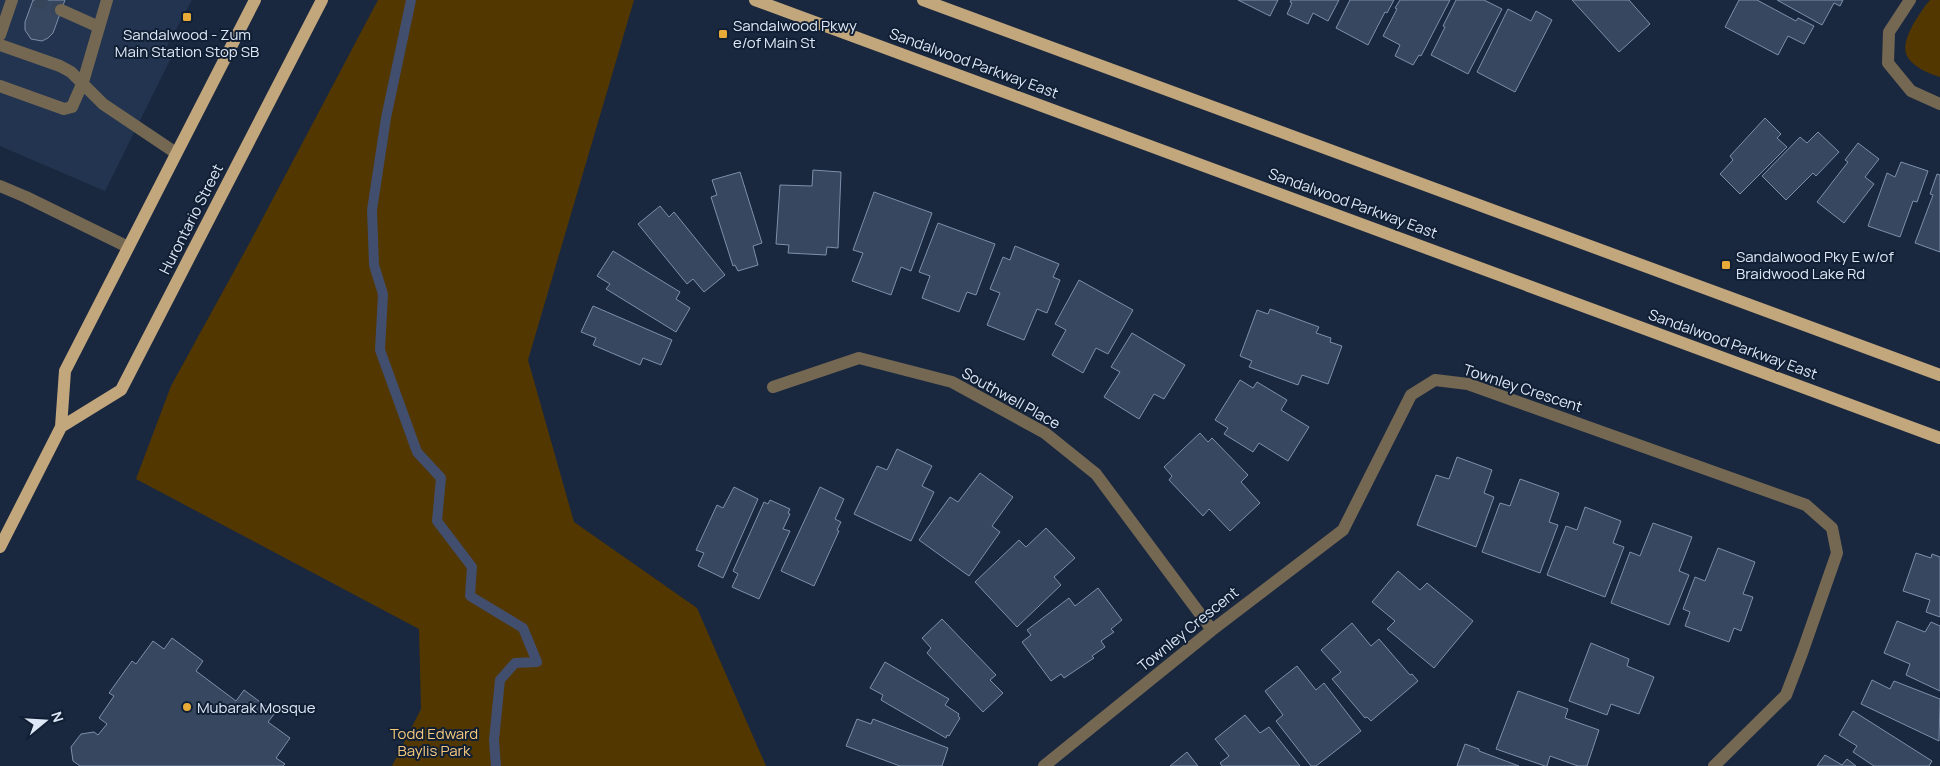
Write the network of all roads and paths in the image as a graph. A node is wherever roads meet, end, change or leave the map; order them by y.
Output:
1 (12, 0) edge
2 (107, 0) edge
3 (255, 0) edge
4 (322, 0) edge
5 (755, 0) edge
6 (924, 0) edge
7 (1910, 0) edge
8 (61, 10) tunnel mouth
9 (100, 27) junction
10 (0, 35) edge
11 (0, 45) edge
12 (83, 82) junction
13 (0, 86) edge
14 (1940, 104) edge
15 (176, 153) junction
16 (0, 186) edge
17 (128, 247) junction
18 (1940, 375) edge
19 (773, 387) dead end
20 (60, 427) junction
21 (1940, 438) edge
22 (0, 547) edge
23 (1212, 630) junction
24 (1044, 766) edge
25 (1714, 766) edge

1 - 10 street
2 - 9 street
3 - 15 main road
4 - 20 main road, Hurontario Street
5 - 21 main road, Sandalwood Parkway East
6 - 18 main road
7 - 14 street
8 - 9 street
9 - 12 street
11 - 12 street
12 - 13 street
12 - 15 street
15 - 17 main road
16 - 17 street
17 - 20 main road
19 - 23 street, Southwell Place
20 - 22 main road
23 - 24 street, Townley Crescent
23 - 25 street, Townley Crescent

